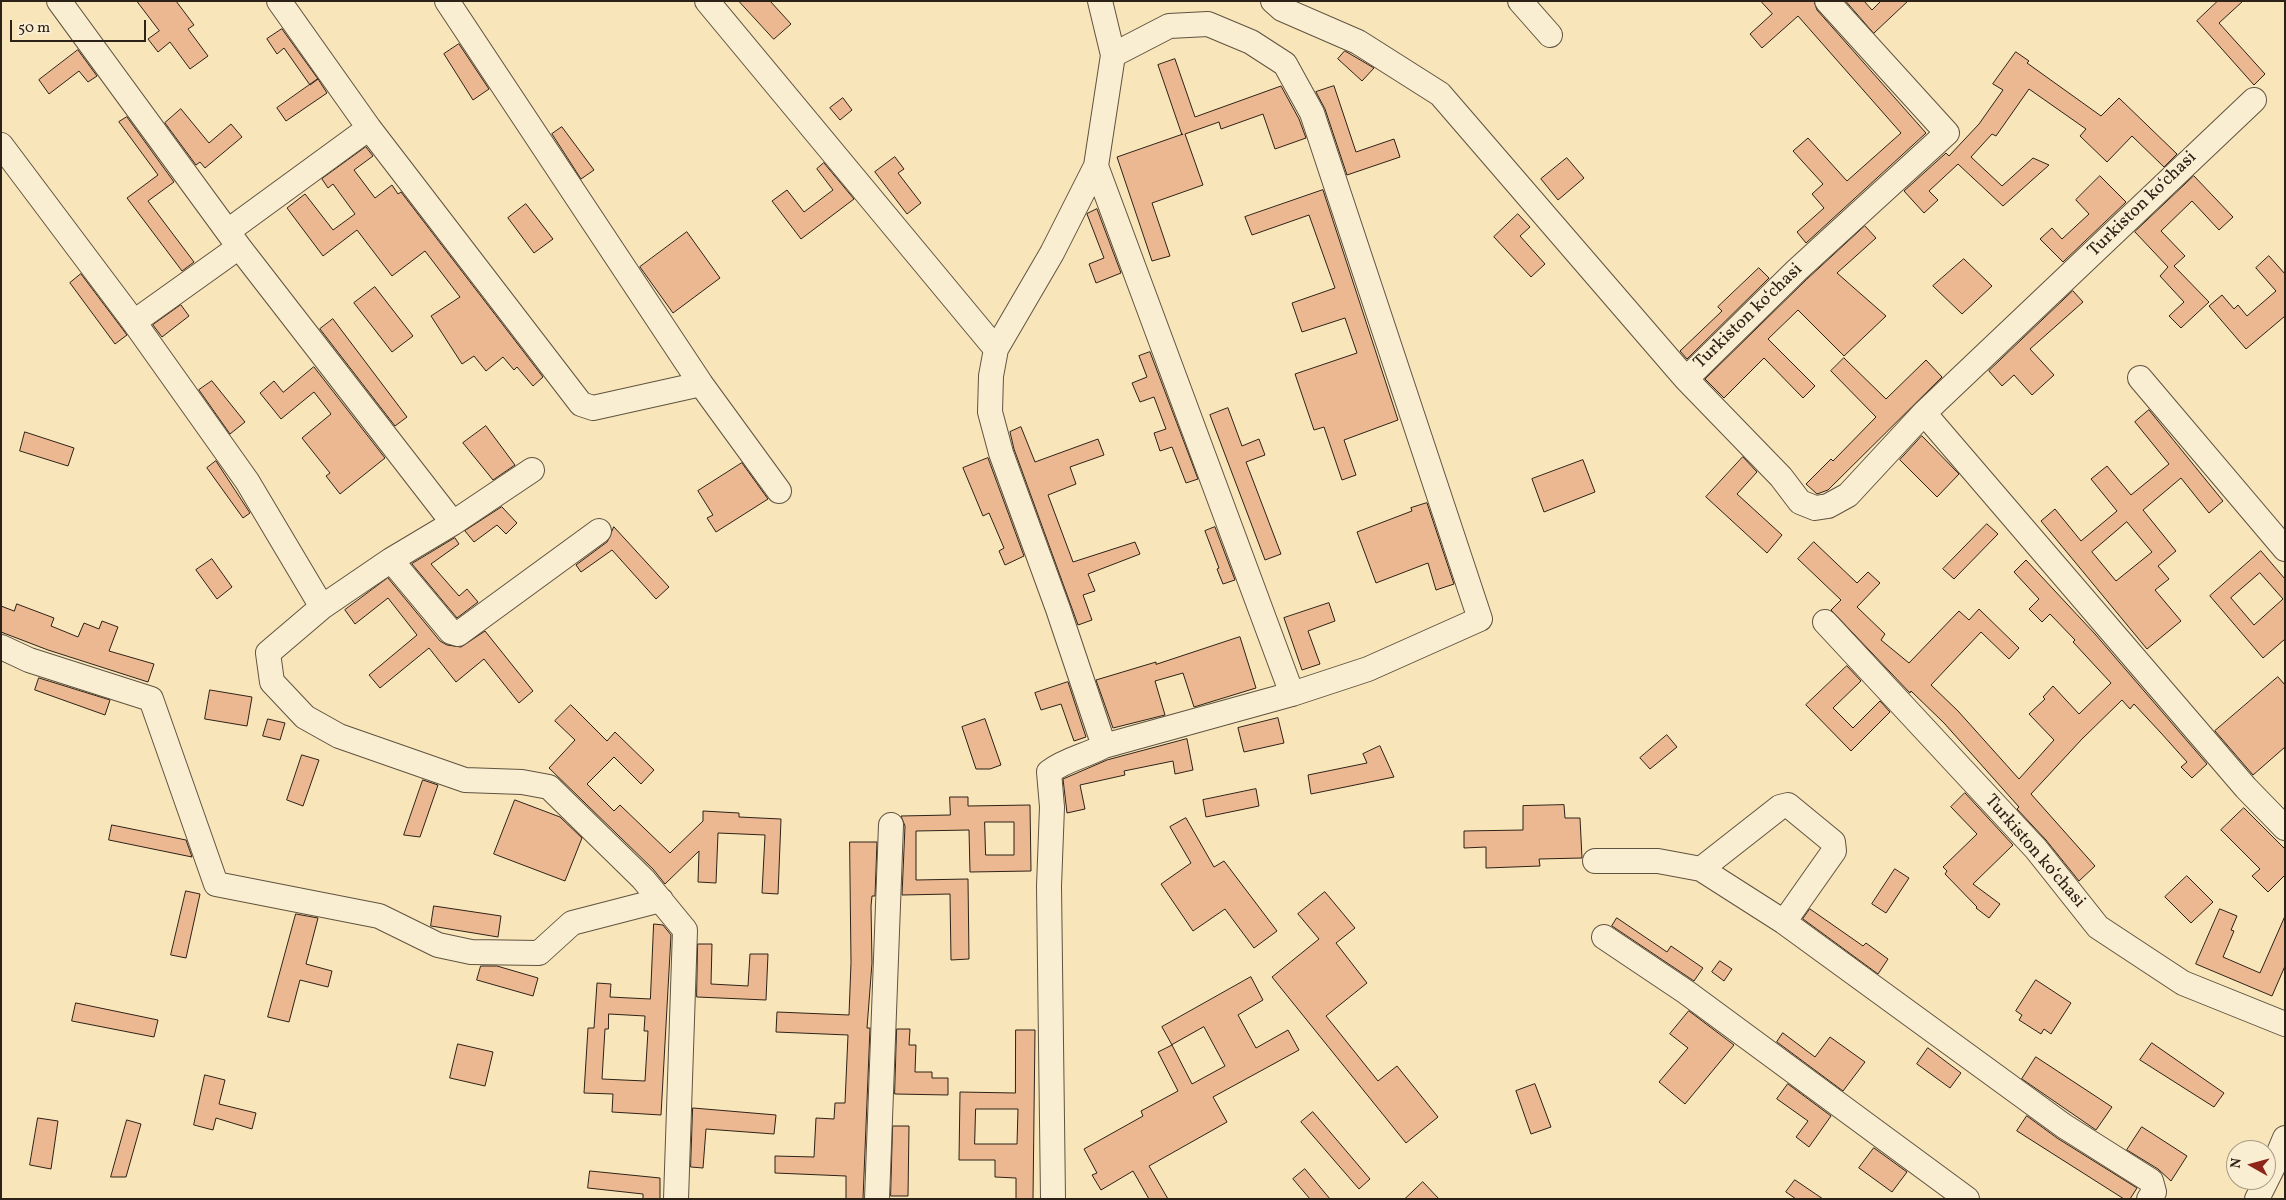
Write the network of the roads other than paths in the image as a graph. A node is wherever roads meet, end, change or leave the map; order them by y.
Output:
1 (59, 1) edge
2 (279, 1) edge
3 (448, 1) edge
4 (707, 1) edge
5 (1100, 1) edge
6 (1273, 1) edge
7 (1520, 1) edge
8 (1827, 1) edge
9 (1550, 35) dead end
10 (1113, 55) junction
11 (2254, 100) dead end
12 (369, 128) junction
13 (1, 145) edge
14 (1096, 166) junction
15 (233, 239) junction
16 (134, 322) junction
17 (996, 348) junction
18 (2140, 378) dead end
19 (1686, 379) junction
20 (701, 384) junction
21 (1924, 413) junction
22 (532, 470) dead end
23 (779, 491) dead end
24 (453, 523) junction
25 (599, 531) dead end
26 (2285, 549) edge
27 (391, 560) junction
28 (322, 607) junction
29 (1825, 622) dead end
30 (1, 647) edge
31 (1292, 694) junction
32 (1104, 746) junction
33 (891, 825) dead end
34 (2285, 828) edge
35 (1595, 861) dead end
36 (1701, 869) junction
37 (661, 900) junction
38 (1784, 922) junction
39 (1604, 937) dead end
40 (2285, 1024) edge
41 (2285, 1138) edge
42 (676, 1199) edge
43 (878, 1199) edge
44 (1053, 1199) edge
45 (1967, 1199) edge
46 (2150, 1199) edge
47 (2257, 1199) edge

1 - 15 street
2 - 12 street
3 - 20 street
4 - 17 street
5 - 10 street
6 - 19 street
7 - 9 street
8 - 19 street, Turkiston koʻchasi
10 - 14 street
10 - 31 street
11 - 21 street, Turkiston koʻchasi
12 - 15 street
12 - 20 street
13 - 16 street
14 - 17 street
14 - 31 street
15 - 16 street
15 - 24 street
16 - 28 street
17 - 32 street
18 - 26 street
19 - 21 street, Turkiston koʻchasi
20 - 23 street
21 - 34 street
22 - 24 street
24 - 27 street
25 - 27 street
27 - 28 street
28 - 37 street
29 - 40 street, Turkiston koʻchasi
30 - 37 street
31 - 32 street
32 - 44 street
33 - 43 street
35 - 36 street
36 - 38 street
36 - 38 street
37 - 42 street
38 - 46 street
39 - 45 street
41 - 47 street

